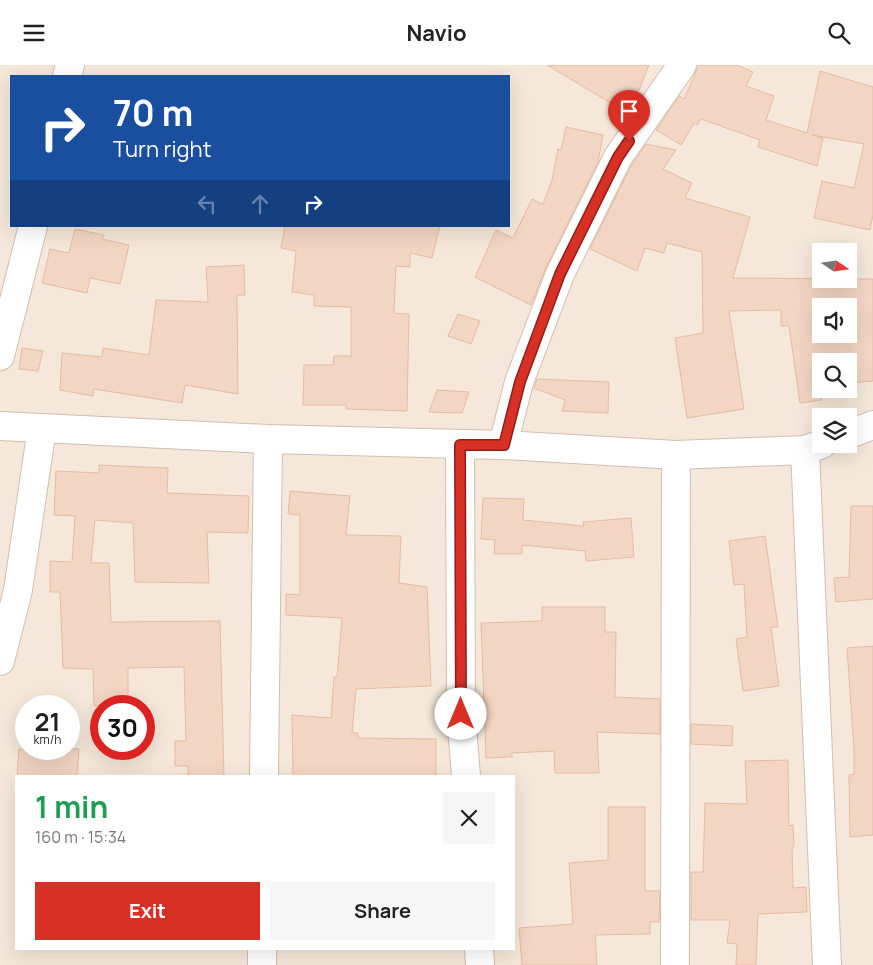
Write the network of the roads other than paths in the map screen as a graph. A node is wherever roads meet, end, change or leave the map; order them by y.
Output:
1 (682, 65) edge
2 (33, 227) edge
3 (0, 356) edge
4 (873, 425) edge
5 (0, 426) edge
6 (42, 428) junction
7 (857, 431) edge
8 (268, 439) junction
9 (460, 445) junction
10 (504, 445) junction
11 (812, 447) edge
12 (814, 453) edge
13 (676, 455) junction
14 (0, 661) edge
15 (264, 775) edge
16 (466, 775) edge
17 (262, 950) edge
18 (479, 950) edge
19 (262, 965) edge
20 (480, 965) edge
21 (675, 965) edge
22 (827, 965) edge

1 - 10 street
2 - 3 street
4 - 7 street
5 - 6 street
6 - 8 street
6 - 14 street
8 - 9 street
8 - 15 street
9 - 10 street
9 - 16 street
10 - 13 street
11 - 13 street
12 - 22 street
13 - 21 street
17 - 19 street
18 - 20 street

